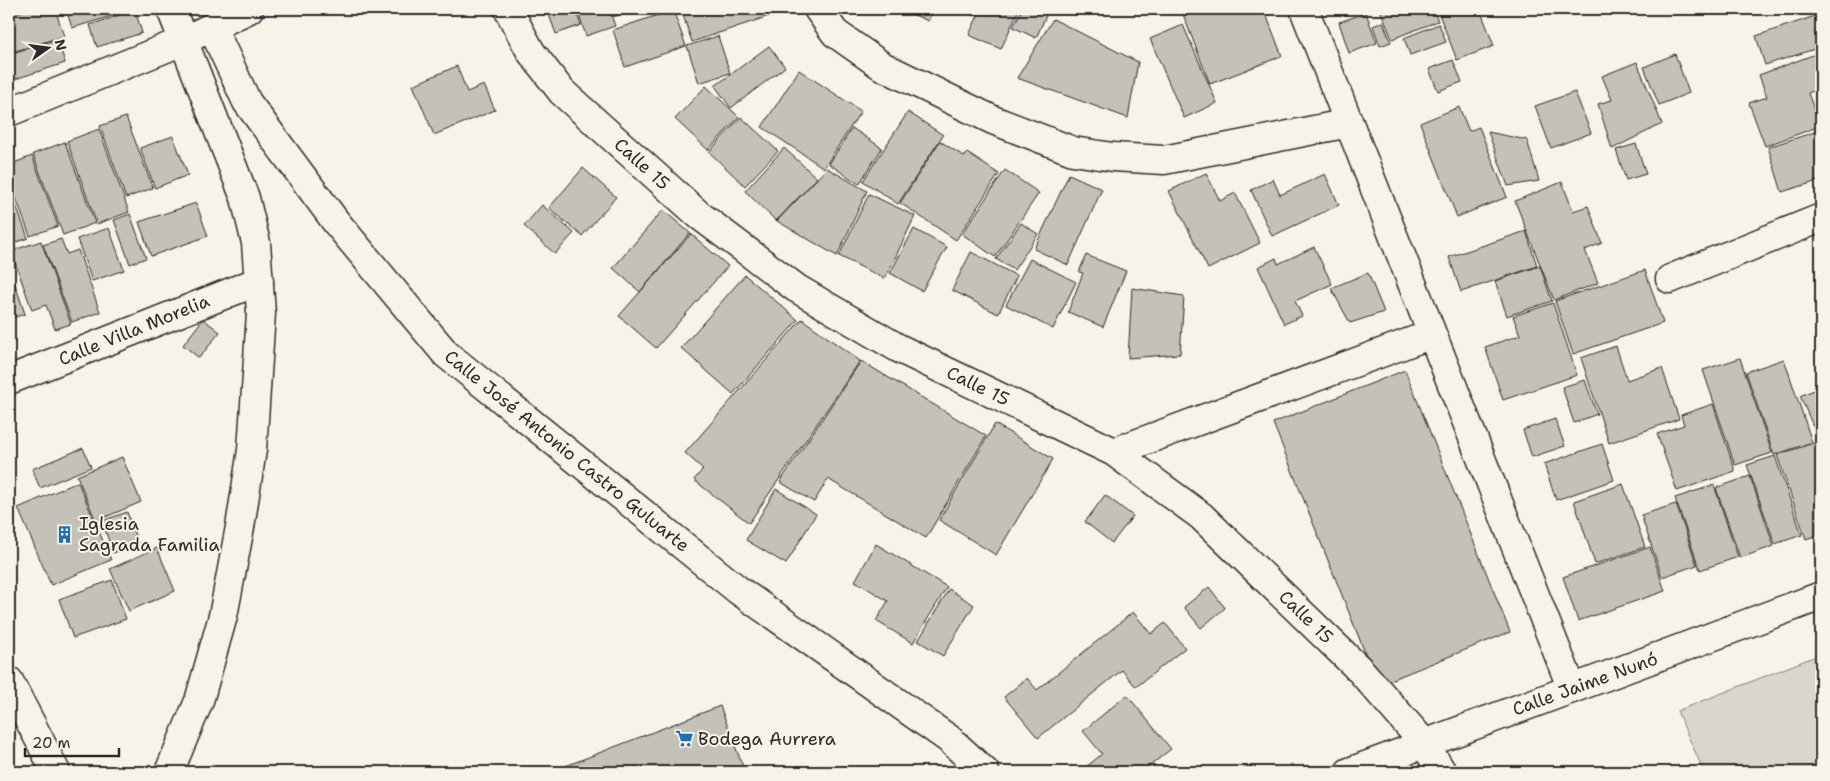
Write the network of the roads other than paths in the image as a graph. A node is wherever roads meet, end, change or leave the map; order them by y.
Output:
1 (171, 9) edge
2 (249, 9) edge
3 (508, 9) edge
4 (818, 9) edge
5 (1304, 9) edge
6 (212, 27) junction
7 (183, 41) junction
8 (9, 112) edge
9 (1349, 123) junction
10 (1821, 218) edge
11 (1670, 279) dead end
12 (260, 281) junction
13 (1432, 334) junction
14 (9, 380) edge
15 (1114, 452) junction
16 (1821, 596) edge
17 (9, 681) edge
18 (1572, 689) junction
19 (1424, 743) junction
20 (56, 772) edge
21 (169, 772) edge
22 (985, 772) edge
23 (1349, 772) edge
24 (1442, 772) edge

1 - 7 street
2 - 6 street
3 - 15 street, Calle 15
4 - 9 street
5 - 9 street
6 - 7 street
6 - 22 street, Calle José Antonio Castro Guluarte
7 - 8 street
7 - 12 street
9 - 13 street
10 - 11 street
12 - 14 street, Calle Villa Morelia
12 - 21 street
13 - 15 street
13 - 18 street
15 - 19 street, Calle 15
16 - 18 street, Calle Jaime Nunó
17 - 20 street
18 - 19 street, Calle Jaime Nunó
19 - 23 street, Calle Jaime Nunó
19 - 24 street, Calle 15

